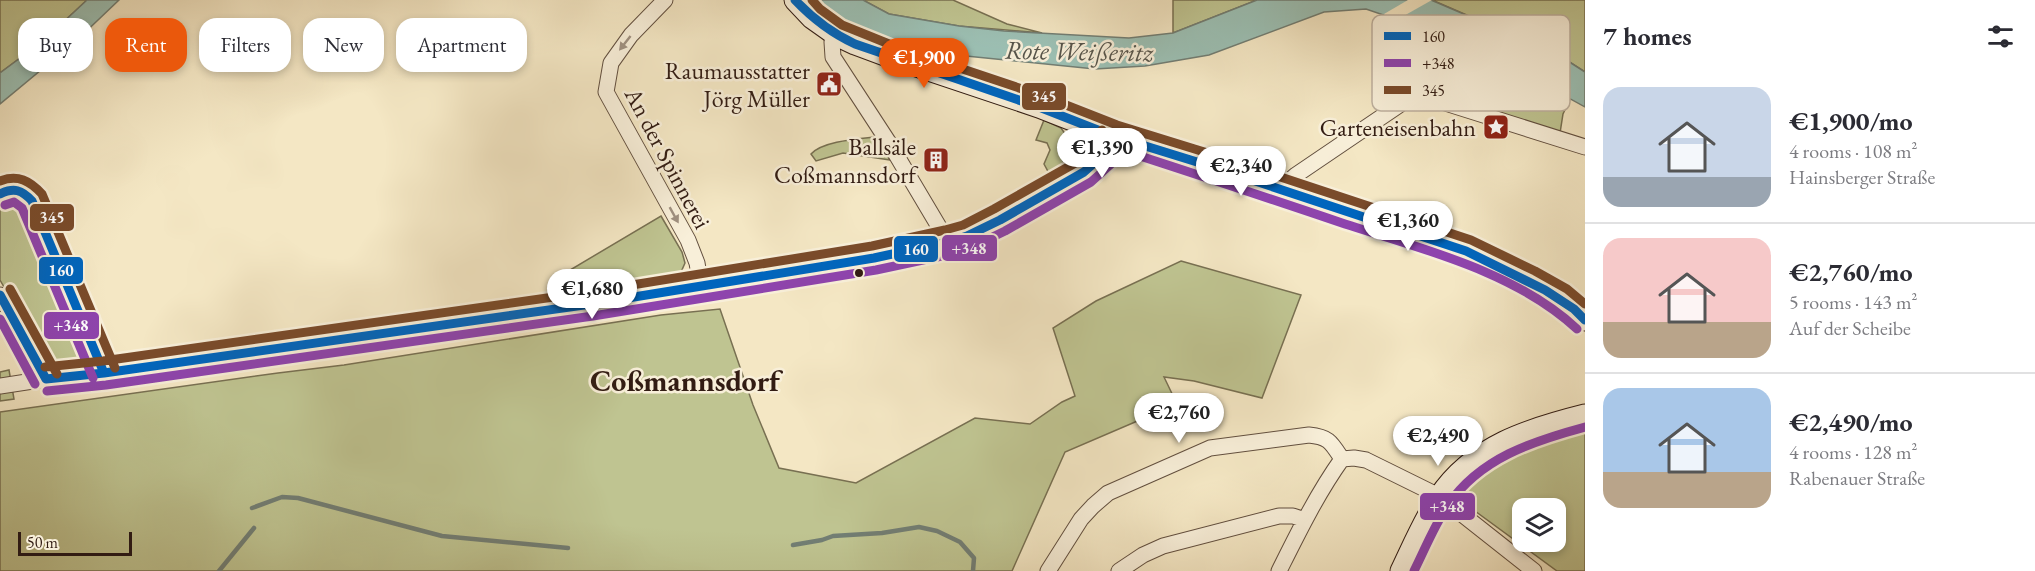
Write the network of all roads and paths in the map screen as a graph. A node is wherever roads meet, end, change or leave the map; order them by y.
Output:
1 (666, 0) edge
2 (795, 0) edge
3 (836, 34) junction
4 (1390, 111) edge
5 (1471, 111) edge
6 (1088, 127) junction
7 (1113, 136) junction
8 (1585, 147) edge
9 (1056, 188) junction
10 (1284, 191) junction
11 (0, 194) edge
12 (948, 242) junction
13 (701, 285) junction
14 (0, 295) edge
15 (1585, 320) edge
16 (104, 373) junction
17 (46, 379) junction
18 (0, 386) edge
19 (1585, 415) edge
20 (1342, 459) junction
21 (1439, 496) junction
22 (1305, 520) junction
23 (1048, 571) edge
24 (1119, 571) edge
25 (1279, 571) edge
26 (1401, 571) edge
27 (1534, 571) edge

1 -> 13 street, An der Spinnerei
2 - 3 street
3 - 6 street
3 - 12 street
4 - 10 street
5 - 8 street
6 - 7 street
6 - 9 street
7 - 9 street
7 - 10 street
9 - 12 street
10 - 15 street
11 - 16 street
12 - 13 street
13 - 16 street
14 - 17 street
16 - 17 street
17 - 18 street
19 - 21 street
20 - 21 street
20 - 22 street
20 - 23 street
21 - 26 street
21 - 27 street
22 - 24 street
22 - 25 street

